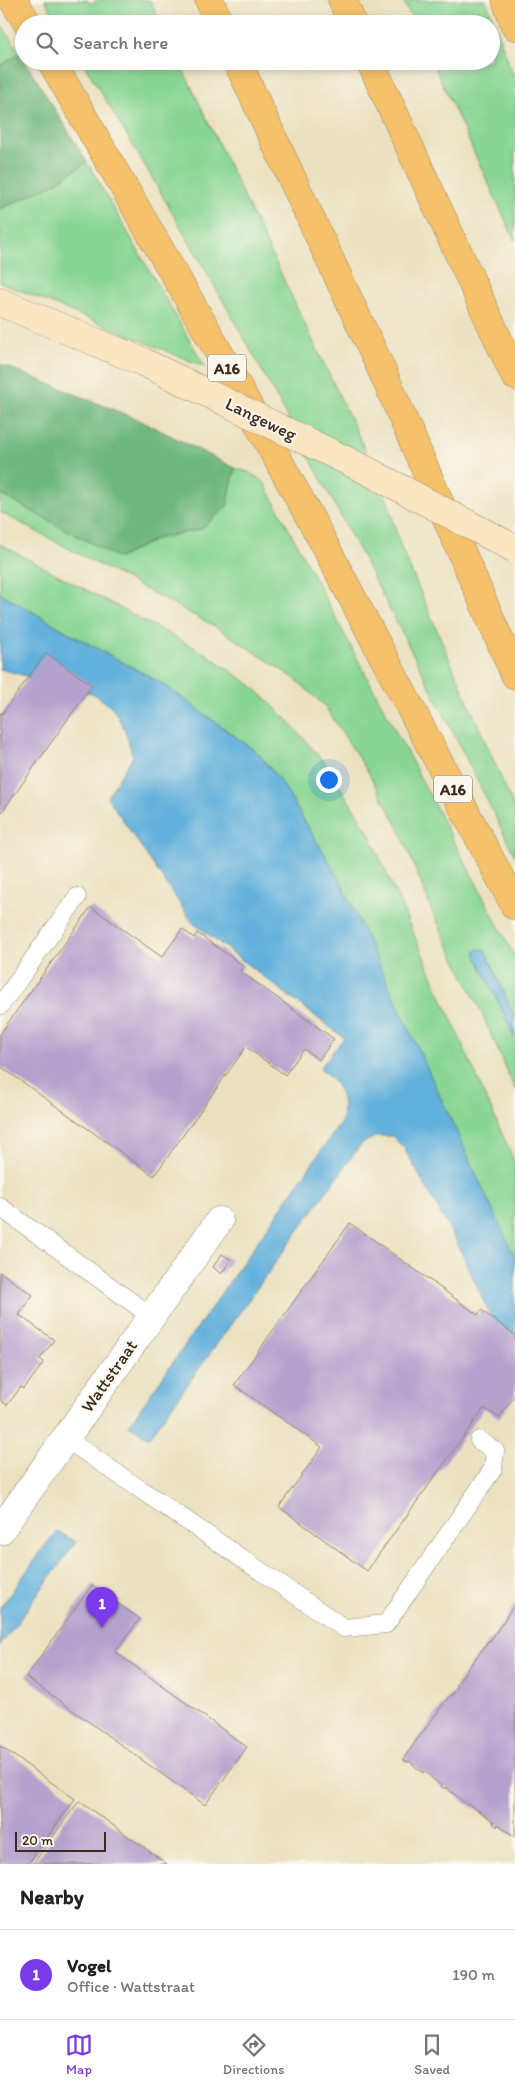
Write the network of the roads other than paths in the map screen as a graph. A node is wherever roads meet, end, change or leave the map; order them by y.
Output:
1 (13, 0) edge
2 (209, 0) edge
3 (342, 0) edge
4 (506, 0) edge
5 (22, 15) edge
6 (216, 15) edge
7 (349, 15) edge
8 (515, 26) edge
9 (56, 70) edge
10 (241, 70) edge
11 (374, 70) edge
12 (0, 302) edge
13 (515, 376) edge
14 (515, 549) edge
15 (515, 675) edge
16 (77, 897) dead end
17 (515, 906) edge
18 (0, 1006) edge
19 (0, 1206) edge
20 (219, 1220) dead end
21 (151, 1316) junction
22 (65, 1438) junction
23 (479, 1440) dead end
24 (0, 1530) edge

1 - 5 highway
2 - 6 highway
3 - 7 highway
4 - 8 highway
9 - 17 highway, A16
10 - 15 highway
11 - 13 highway
12 - 14 main road, Langeweg, bridge
16 - 18 lane
19 - 21 lane
20 - 21 street, Wattstraat
21 - 22 street, Wattstraat
22 - 23 lane
22 - 24 street, Wattstraat

